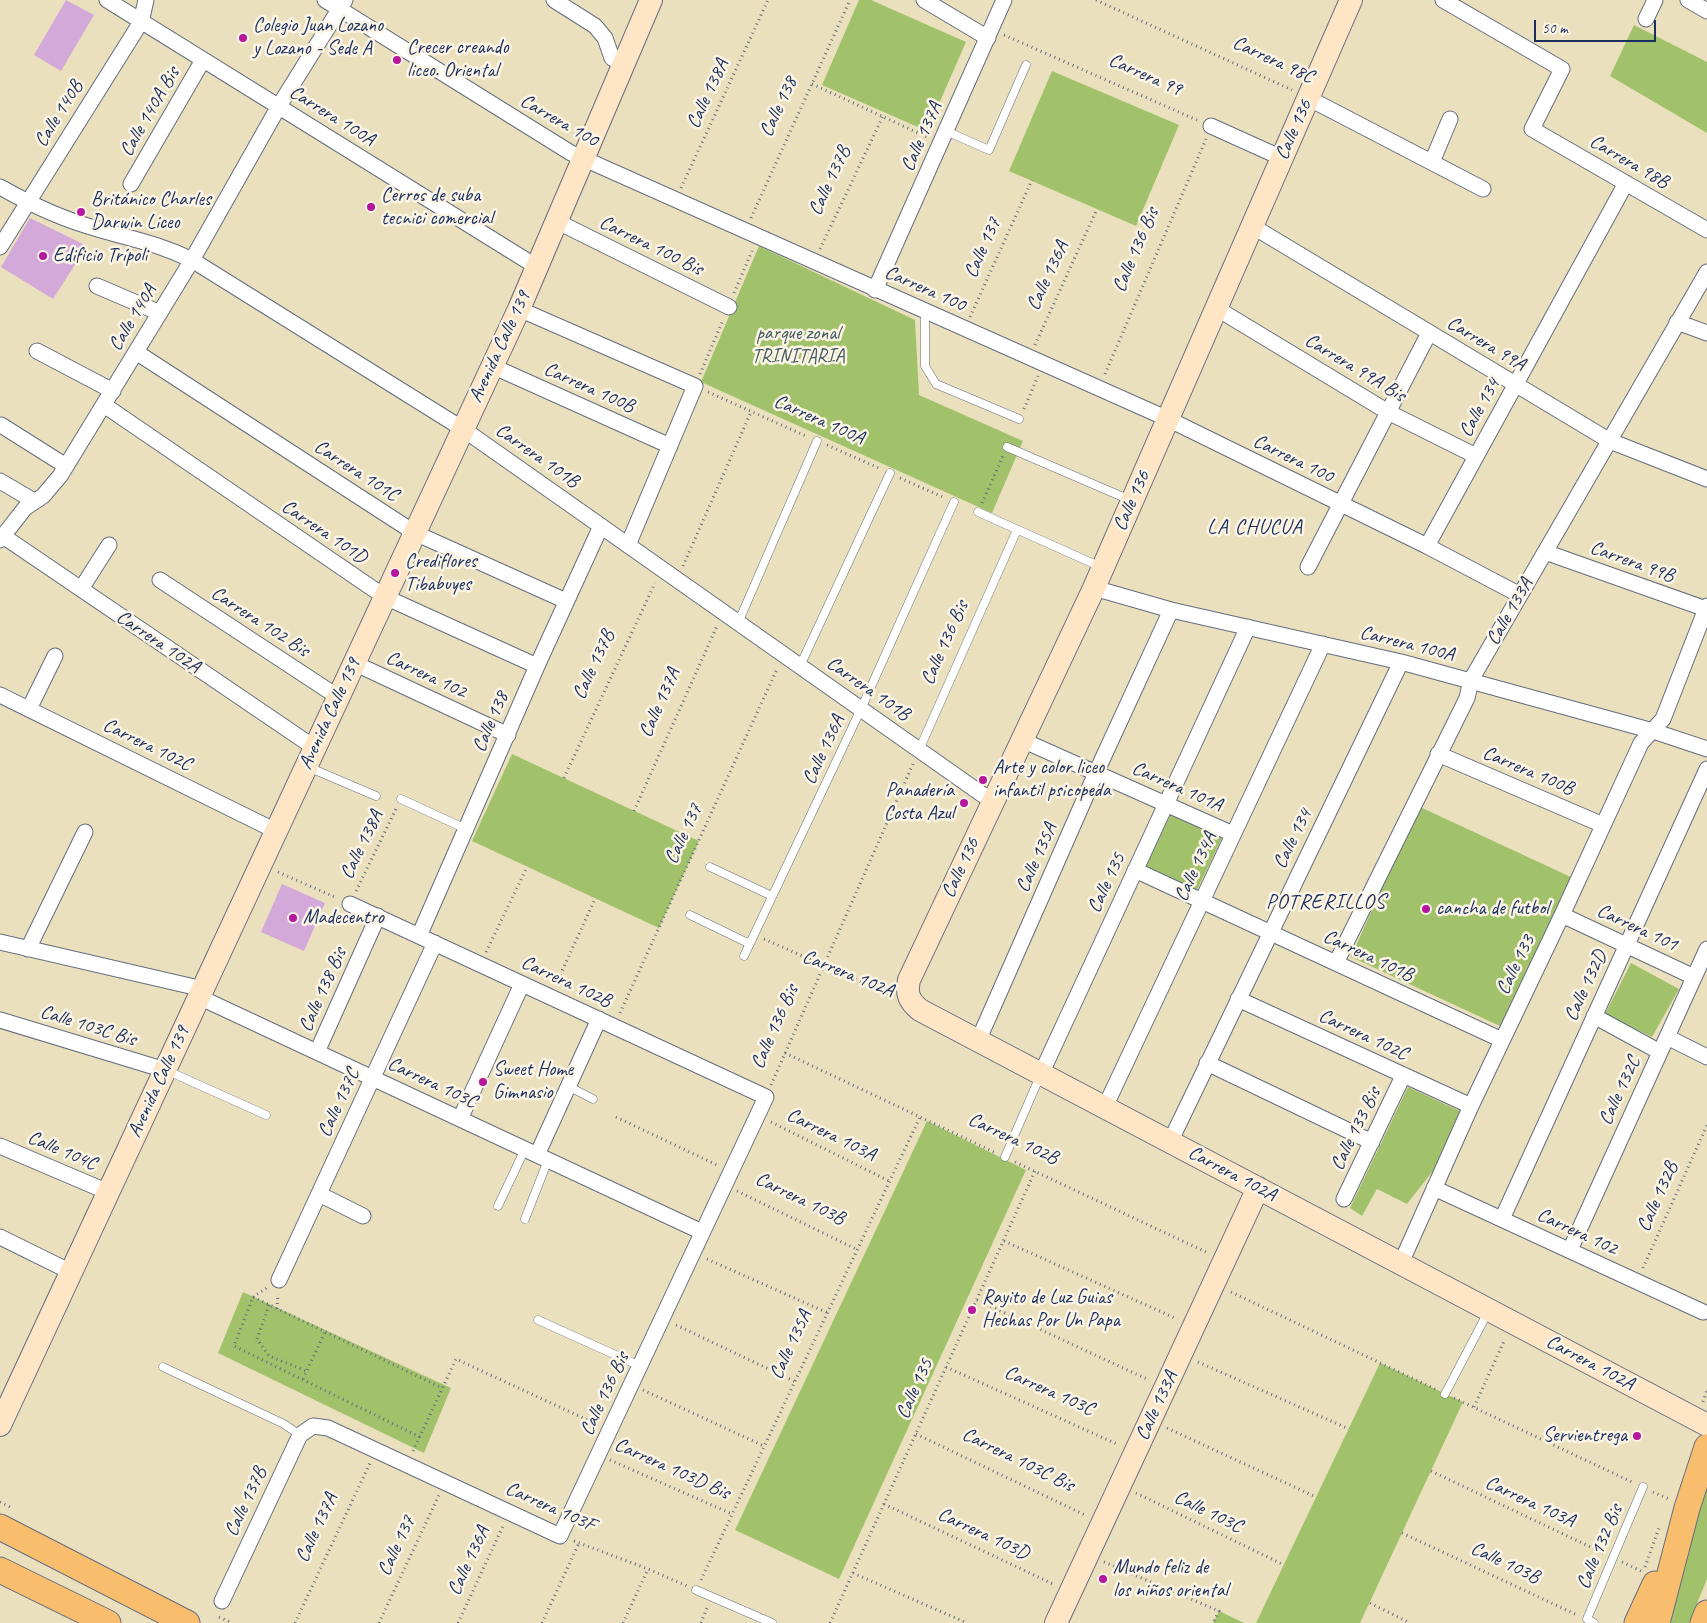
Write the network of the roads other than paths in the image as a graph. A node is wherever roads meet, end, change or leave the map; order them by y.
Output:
1 (106, 0) edge
2 (146, 0) edge
3 (325, 0) edge
4 (554, 0) edge
5 (651, 0) edge
6 (924, 0) edge
7 (1004, 0) edge
8 (1351, 0) edge
9 (1443, 0) edge
10 (1655, 0) edge
11 (1688, 0) edge
12 (342, 5) edge
13 (1707, 11) edge
14 (1646, 19) dead end
15 (141, 22) junction
16 (990, 33) junction
17 (203, 60) junction
18 (624, 65) junction
19 (1026, 65) dead end
20 (1308, 98) junction
21 (278, 106) junction
22 (1450, 119) dead end
23 (1211, 126) road end
24 (943, 137) junction
25 (1282, 158) junction
26 (583, 159) junction
27 (1432, 162) junction
28 (1626, 183) junction
29 (131, 184) dead end
30 (0, 187) edge
31 (1483, 189) dead end
32 (28, 203) junction
33 (556, 221) junction
34 (1252, 226) junction
35 (1707, 230) edge
36 (0, 247) edge
37 (192, 260) junction
38 (536, 267) junction
39 (1707, 272) edge
40 (97, 286) dead end
41 (876, 290) junction
42 (728, 307) dead end
43 (519, 308) junction
44 (1216, 308) junction
45 (925, 311) junction
46 (160, 313) junction
47 (1677, 322) junction
48 (1707, 332) edge
49 (1429, 333) junction
50 (37, 351) dead end
51 (136, 352) junction
52 (492, 366) junction
53 (1516, 385) junction
54 (113, 390) junction
55 (104, 405) junction
56 (1388, 412) junction
57 (1019, 419) dead end
58 (1168, 419) junction
59 (1, 425) dead end
60 (463, 429) junction
61 (817, 441) road end
62 (1610, 441) junction
63 (670, 446) junction
64 (1007, 447) dead end
65 (1476, 456) junction
66 (66, 466) junction
67 (890, 473) road end
68 (1707, 479) edge
69 (0, 481) edge
70 (34, 501) junction
71 (1132, 501) junction
72 (954, 502) road end
73 (1340, 504) junction
74 (978, 512) dead end
75 (601, 526) junction
76 (1017, 530) junction
77 (415, 533) junction
78 (1, 538) edge
79 (109, 545) dead end
80 (628, 545) junction
81 (1426, 546) junction
82 (1545, 552) junction
83 (1308, 567) dead end
84 (1102, 568) junction
85 (160, 580) dead end
86 (1094, 588) junction
87 (80, 589) junction
88 (1520, 595) junction
89 (385, 597) junction
90 (566, 601) junction
91 (1706, 607) edge
92 (1171, 610) junction
93 (738, 623) junction
94 (1248, 626) junction
95 (1323, 644) junction
96 (55, 656) dead end
97 (1401, 662) junction
98 (354, 663) junction
99 (537, 666) junction
100 (800, 666) junction
101 (1471, 680) junction
102 (0, 695) edge
103 (338, 697) junction
104 (29, 709) junction
105 (861, 709) junction
106 (1653, 731) junction
107 (508, 735) junction
108 (1022, 740) junction
109 (1707, 749) edge
110 (919, 750) junction
111 (1438, 754) junction
112 (310, 757) junction
113 (1707, 769) edge
114 (1096, 773) junction
115 (376, 796) dead end
116 (401, 799) road end
117 (993, 802) junction
118 (1166, 804) junction
119 (1603, 825) junction
120 (466, 829) junction
121 (276, 831) junction
122 (85, 832) dead end
123 (1233, 834) junction
124 (710, 867) dead end
125 (1135, 870) junction
126 (772, 896) junction
127 (1202, 901) junction
128 (350, 904) road end
129 (690, 915) dead end
130 (1562, 915) junction
131 (378, 916) junction
132 (1270, 933) junction
133 (419, 936) junction
134 (0, 942) edge
135 (435, 943) junction
136 (750, 944) junction
137 (1627, 946) junction
138 (28, 949) junction
139 (1707, 949) edge
140 (744, 956) dead end
141 (1336, 963) junction
142 (1694, 977) junction
143 (522, 984) junction
144 (201, 993) junction
145 (909, 997) joint
146 (1238, 999) junction
147 (1594, 1016) junction
148 (598, 1019) junction
149 (0, 1020) edge
150 (1667, 1037) junction
151 (1502, 1040) junction
152 (978, 1041) junction
153 (317, 1052) junction
154 (1660, 1052) junction
155 (1707, 1056) edge
156 (1207, 1063) junction
157 (165, 1070) junction
158 (1041, 1074) junction
159 (1403, 1076) junction
160 (373, 1078) junction
161 (568, 1086) junction
162 (766, 1097) joint
163 (593, 1099) dead end
164 (1470, 1106) junction
165 (1104, 1107) junction
166 (266, 1115) dead end
167 (460, 1119) junction
168 (1170, 1142) junction
169 (1372, 1142) junction
170 (0, 1146) edge
171 (537, 1154) junction
172 (1005, 1157) road end
173 (1258, 1188) junction
174 (1434, 1188) junction
175 (108, 1192) junction
176 (319, 1194) junction
177 (1344, 1199) dead end
178 (498, 1206) dead end
179 (362, 1216) dead end
180 (525, 1218) dead end
181 (1502, 1219) junction
182 (702, 1232) junction
183 (0, 1237) edge
184 (1570, 1250) junction
185 (1400, 1263) junction
186 (71, 1272) junction
187 (279, 1280) dead end
188 (1489, 1310) junction
189 (1703, 1312) dead end
190 (538, 1320) dead end
191 (640, 1366) junction
192 (163, 1367) dead end
193 (1445, 1394) dead end
194 (0, 1425) edge
195 (1707, 1425) edge
196 (312, 1426) joint
197 (300, 1435) junction
198 (1707, 1447) edge
199 (1644, 1487) dead end
200 (1676, 1500) junction
201 (0, 1527) edge
202 (560, 1536) joint
203 (0, 1570) edge
204 (696, 1590) road end
205 (222, 1601) dead end
206 (1707, 1613) edge
207 (1590, 1621) edge
208 (108, 1623) edge
209 (187, 1623) edge
210 (772, 1623) edge
211 (1056, 1623) edge
212 (1637, 1623) edge
213 (1657, 1623) edge
214 (1703, 1623) edge

1 - 15 street, Carrera 100A
2 - 15 street, Calle 140B
3 - 12 street, Carrera 100
4 - 18 street
5 - 18 street, Avenida Calle 139
6 - 16 street
7 - 16 street, Calle 137A
8 - 20 street, Calle 136
9 - 28 street, Carrera 98B
10 - 14 street
11 - 13 street
12 - 21 street, Calle 140A
12 - 26 street, Carrera 100
15 - 17 street, Carrera 100A
15 - 32 street, Calle 140B
16 - 24 street, Calle 137A
17 - 21 street, Carrera 100A
17 - 29 street, Calle 140A Bis
18 - 26 street, Avenida Calle 139
19 - 24 lane
20 - 25 street, Calle 136
20 - 27 street, Carrera 98C
21 - 37 street, Calle 140A
21 - 38 street, Carrera 100A
22 - 27 street
23 - 25 street
24 - 41 street, Calle 137A
25 - 34 street, Calle 136
26 - 33 street, Avenida Calle 139
26 - 41 street, Carrera 100
27 - 31 street, Carrera 98C
28 - 35 street, Carrera 98B
28 - 53 street, Calle 134
30 - 32 street, Carrera 101B
32 - 36 street, Calle 140B
32 - 37 street, Carrera 101B
33 - 38 street, Avenida Calle 139
33 - 42 street, Carrera 100 Bis
34 - 44 street, Calle 136
34 - 49 street, Carrera 99A
37 - 46 street, Calle 140A
37 - 60 street, Carrera 101B
38 - 43 street, Avenida Calle 139
39 - 47 street, Calle 133A
40 - 46 street
41 - 45 street, Carrera 100
43 - 52 street, Avenida Calle 139
43 - 63 street
44 - 56 street, Carrera 99A Bis
44 - 58 street, Calle 136
45 - 57 lane
45 - 58 street, Carrera 100
46 - 51 street, Calle 140A
47 - 48 street
47 - 62 street, Calle 133A
49 - 53 street, Carrera 99A
49 - 56 street
50 - 54 street
51 - 54 street, Calle 140A
51 - 77 street, Carrera 101C
52 - 60 street, Avenida Calle 139
52 - 63 street, Carrera 100B
53 - 62 street, Carrera 99A
53 - 65 street, Calle 134
54 - 55 street, Calle 140A
55 - 66 street, Calle 140A
55 - 89 street, Carrera 101D
56 - 65 street, Carrera 99A Bis
56 - 73 street
58 - 71 street, Calle 136
58 - 73 street, Carrera 100
59 - 66 street
60 - 75 street, Carrera 101B
60 - 77 street, Avenida Calle 139
61 - 93 lane
62 - 68 street, Carrera 99A
62 - 82 street, Calle 133A
63 - 80 street
64 - 71 lane
65 - 81 street, Calle 134
66 - 70 street, Calle 140A
67 - 100 lane
69 - 70 street
70 - 78 street, Calle 140A
71 - 84 street, Calle 136
72 - 105 lane, Calle 136A
73 - 81 street, Carrera 100
73 - 83 street
74 - 76 lane
75 - 80 street, Carrera 101B
75 - 90 street, Calle 138
76 - 84 lane
76 - 110 lane, Calle 136 Bis
77 - 89 street, Avenida Calle 139
77 - 90 street, Carrera 101C
78 - 87 street, Carrera 102A
79 - 87 street
80 - 93 street, Carrera 101B
81 - 88 street, Carrera 100
82 - 88 street, Calle 133A
82 - 91 street, Carrera 99B
84 - 86 street, Calle 136
85 - 103 street, Carrera 102 Bis
86 - 92 street, Carrera 100A
86 - 108 street, Calle 136
87 - 112 street, Carrera 102A
88 - 101 street, Calle 133A
89 - 98 street, Avenida Calle 139
89 - 99 street, Carrera 101D
90 - 99 street, Calle 138
91 - 106 street, Calle 133
92 - 94 street, Carrera 100A
92 - 114 street, Calle 135A
93 - 100 street, Carrera 101B
94 - 95 street, Carrera 100A
94 - 118 street, Calle 135
95 - 97 street, Carrera 100A
95 - 123 street, Calle 134A
96 - 104 street
97 - 101 street, Carrera 100A
97 - 132 street, Calle 134
98 - 103 street, Avenida Calle 139
98 - 107 street, Carrera 102
99 - 107 street, Calle 138
100 - 105 street, Carrera 101B
101 - 106 street, Carrera 100A
101 - 111 street, Calle 133A
102 - 104 street, Carrera 102C
103 - 112 street, Avenida Calle 139
104 - 121 street, Carrera 102C
105 - 110 street, Carrera 101B
105 - 126 lane, Calle 136A
106 - 109 street, Carrera 100A
106 - 119 street, Calle 133
107 - 120 street, Calle 138
108 - 114 street, Carrera 101A
108 - 117 street, Calle 136
110 - 117 street, Carrera 101B
111 - 119 street, Carrera 100B
111 - 141 street, Calle 133A
112 - 115 lane
112 - 121 street, Avenida Calle 139
113 - 137 street, Calle 132D
114 - 118 street, Carrera 101A
114 - 152 street, Calle 135A
116 - 120 lane
117 - 145 street, Calle 136
118 - 123 street, Carrera 101A
118 - 125 street, Calle 135
119 - 130 street, Calle 133
120 - 133 street, Calle 138
121 - 144 street, Avenida Calle 139
122 - 138 street
123 - 127 street, Calle 134A
124 - 126 lane
125 - 127 street, Carrera 101B
125 - 158 street, Calle 135
126 - 136 lane, Calle 136A
127 - 132 street, Carrera 101B
127 - 165 street, Calle 134A
128 - 131 street, Carrera 102B
129 - 136 lane
130 - 137 street, Carrera 101
130 - 151 street, Calle 133
131 - 133 street, Carrera 102B
131 - 153 street, Calle 138 Bis
132 - 141 street, Carrera 101B
132 - 146 street, Calle 134
133 - 135 street, Carrera 102B
134 - 138 street, Carrera 103C
135 - 143 street, Carrera 102B
135 - 160 street, Calle 137C
136 - 140 lane, Calle 136A
137 - 142 street, Carrera 101
137 - 147 street, Calle 132D
138 - 144 street, Carrera 103C
139 - 142 street, Calle 132C
141 - 151 street, Carrera 101B
142 - 150 street, Calle 132C
143 - 148 street, Carrera 102B
143 - 167 street
144 - 153 street, Carrera 103C
144 - 157 street, Avenida Calle 139
145 - 152 street, Carrera 102A
146 - 156 street, Calle 134
146 - 159 street, Carrera 102C
147 - 154 street
147 - 181 street, Calle 132D
148 - 161 street
148 - 162 street, Carrera 102B
149 - 157 street, Calle 103C Bis
150 - 154 street, Calle 132C
150 - 155 street
151 - 164 street, Calle 133
152 - 158 street, Carrera 102A
153 - 160 street, Carrera 103C
154 - 184 street, Calle 132C
156 - 168 street, Calle 134
156 - 169 street
157 - 166 lane
157 - 175 street, Avenida Calle 139
158 - 165 street, Carrera 102A
158 - 172 lane, Calle 135
159 - 164 street, Carrera 102C
159 - 169 street, Calle 133 Bis
160 - 167 street, Carrera 103C
160 - 176 street, Calle 137C
161 - 163 lane
161 - 171 street
162 - 182 street, Calle 136 Bis
164 - 174 street, Calle 133
165 - 168 street, Carrera 102A
167 - 171 street, Carrera 103C
168 - 173 street, Carrera 102A
169 - 177 street, Calle 133 Bis
170 - 175 street, Calle 104C
171 - 178 lane
171 - 180 lane
171 - 182 street, Carrera 103C
173 - 185 street, Carrera 102A
173 - 211 street, Calle 133A
174 - 181 street, Carrera 102
174 - 185 street, Calle 133
175 - 186 street, Avenida Calle 139
176 - 179 street
176 - 187 street, Calle 137C
181 - 184 street, Carrera 102
182 - 191 street, Calle 136 Bis
183 - 186 street
184 - 189 street, Carrera 102
185 - 188 street, Carrera 102A
186 - 194 street, Avenida Calle 139
188 - 193 lane
188 - 195 street, Carrera 102A
190 - 191 lane
191 - 202 street, Calle 136 Bis
192 - 197 lane
196 - 197 street, Calle 137B
196 - 202 street, Carrera 103F
197 - 205 street, Calle 137B
198 - 200 main road
199 - 207 lane, Calle 132 Bis
200 - 212 main road
200 - 213 main road
201 - 209 main road
203 - 208 main road
204 - 210 lane
206 - 214 main road

